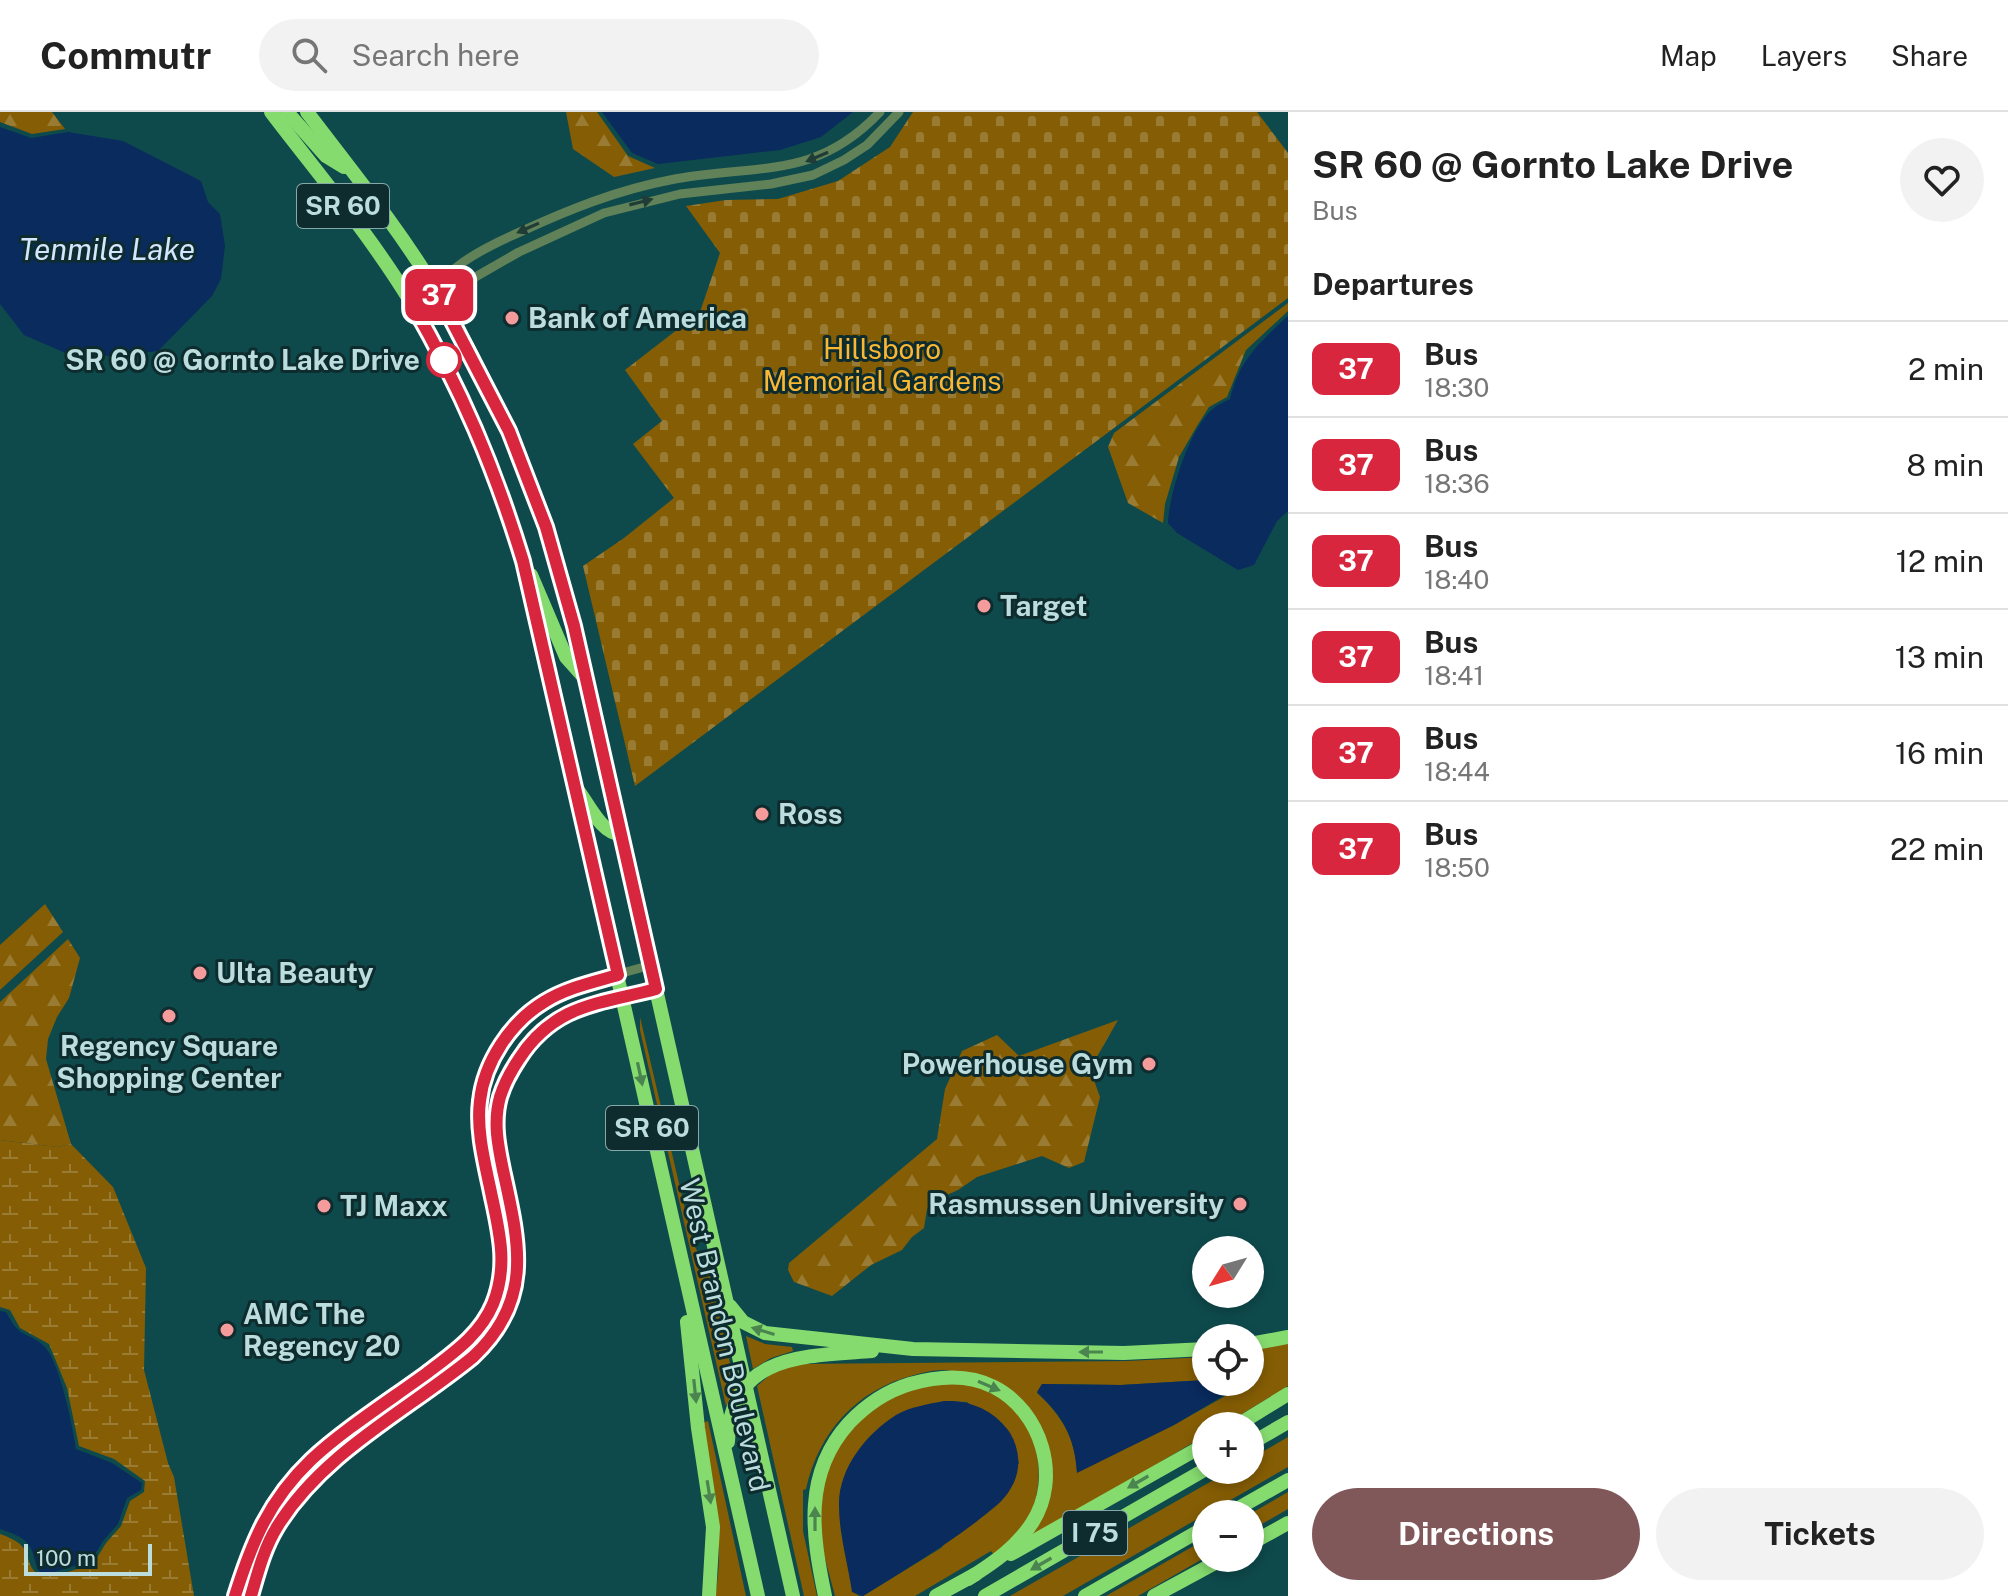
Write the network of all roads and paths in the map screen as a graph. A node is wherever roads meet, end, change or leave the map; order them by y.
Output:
1 (271, 112) edge
2 (287, 112) edge
3 (307, 112) edge
4 (880, 112) edge
5 (899, 112) edge
6 (352, 171) junction
7 (437, 292) junction
8 (412, 304) junction
9 (523, 561) junction
10 (585, 678) junction
11 (572, 782) junction
12 (621, 834) junction
13 (651, 965) junction
14 (618, 975) junction
15 (656, 989) junction
16 (623, 998) junction
17 (512, 1213) junction
18 (496, 1216) junction
19 (681, 1258) junction
20 (727, 1299) junction
21 (1288, 1337) edge
22 (1264, 1341) edge
23 (913, 1349) junction
24 (1192, 1350) edge
25 (449, 1356) junction
26 (459, 1368) junction
27 (745, 1387) junction
28 (1288, 1394) edge
29 (1259, 1412) edge
30 (1288, 1422) edge
31 (1264, 1436) edge
32 (1192, 1452) edge
33 (728, 1463) junction
34 (1192, 1477) edge
35 (1288, 1480) edge
36 (1253, 1500) edge
37 (263, 1520) junction
38 (1288, 1523) edge
39 (276, 1529) junction
40 (1192, 1535) edge
41 (1264, 1536) edge
42 (1198, 1572) edge
43 (968, 1579) junction
44 (235, 1596) edge
45 (251, 1596) edge
46 (709, 1596) edge
47 (758, 1596) edge
48 (793, 1596) edge
49 (825, 1596) edge
50 (936, 1596) edge
51 (985, 1596) edge
52 (1085, 1596) edge
53 (1154, 1596) edge

1 - 8 highway, West Brandon Boulevard / SR 60
2 - 6 highway
3 - 6 highway, West Brandon Boulevard / SR 60
4 -> 7 street
7 -> 5 street
6 - 7 highway, West Brandon Boulevard / SR 60
7 - 8 street
7 - 10 highway, West Brandon Boulevard / SR 60
8 - 9 highway, West Brandon Boulevard / SR 60
9 - 10 highway
9 - 11 highway, West Brandon Boulevard / SR 60
10 - 12 highway, West Brandon Boulevard / SR 60
11 - 12 highway
11 - 14 highway, West Brandon Boulevard / SR 60
12 - 13 highway, West Brandon Boulevard / SR 60
13 - 14 street
13 - 15 highway, West Brandon Boulevard / SR 60
14 - 16 highway, West Brandon Boulevard / SR 60
14 - 18 street
15 - 16 street
15 - 20 highway, West Brandon Boulevard / SR 60
16 - 17 street
16 -> 19 highway, West Brandon Boulevard / SR 60
17 - 18 street
17 - 26 street
18 - 25 street
19 - 33 highway, West Brandon Boulevard / SR 60
19 -> 46 highway
23 -> 20 highway
20 - 27 highway, West Brandon Boulevard / SR 60
21 - 22 highway
24 -> 23 highway
23 - 27 highway
25 - 26 street
25 - 37 street
26 - 39 street
27 - 33 highway
27 - 48 highway, West Brandon Boulevard / SR 60
28 - 29 highway
30 - 31 highway
32 -> 43 highway
33 - 47 highway, West Brandon Boulevard / SR 60
34 -> 51 highway, I 75
35 - 36 highway
37 - 39 street
37 - 44 street
38 - 41 highway
39 - 45 street
40 - 52 highway, I 75
42 - 53 highway
49 -> 43 highway
43 - 50 highway

